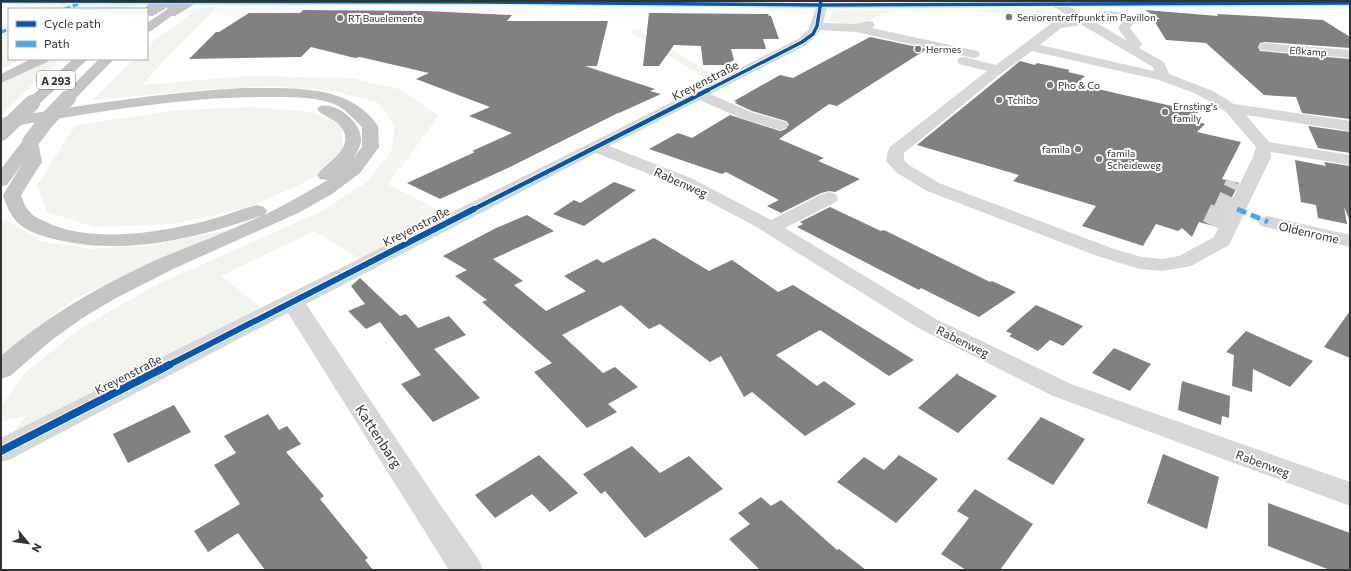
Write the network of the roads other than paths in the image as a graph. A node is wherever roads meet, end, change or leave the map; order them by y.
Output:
1 (188, 1) edge
2 (484, 1) edge
3 (1, 2) edge
4 (973, 2) edge
5 (1054, 3) junction
6 (1350, 3) edge
7 (822, 5) junction
8 (170, 6) edge
9 (150, 8) edge
10 (1079, 19) junction
11 (877, 22) dead end
12 (817, 26) junction
13 (148, 27) edge
14 (856, 28) junction
15 (1030, 46) junction
16 (1130, 48) junction
17 (1265, 48) dead end
18 (1350, 54) edge
19 (40, 60) edge
20 (80, 60) edge
21 (106, 60) edge
22 (996, 72) junction
23 (1163, 77) junction
24 (1, 79) edge
25 (699, 95) junction
26 (1230, 108) junction
27 (1, 124) edge
28 (780, 125) dead end
29 (1350, 126) edge
30 (1, 132) edge
31 (30, 142) junction
32 (596, 147) junction
33 (1264, 149) junction
34 (1350, 160) edge
35 (1, 181) edge
36 (1234, 182) tunnel mouth
37 (829, 198) dead end
38 (1268, 222) dead end
39 (1213, 226) tunnel mouth
40 (770, 228) junction
41 (1350, 241) edge
42 (1200, 254) junction
43 (293, 302) junction
44 (1, 370) edge
45 (1, 451) edge
46 (1350, 494) edge
47 (467, 570) edge

1 - 8 highway, bridge
2 - 3 street
2 - 7 street
4 - 5 street
4 - 7 street
5 - 6 street
5 - 10 street
7 - 12 street, Kreyenstraße
8 - 9 highway, bridge
8 - 13 highway
10 - 15 street
10 - 16 street
10 - 16 street
11 - 14 street
12 - 14 street
12 - 25 street, Kreyenstraße
14 - 22 street
15 - 22 street
15 - 23 street
16 - 23 street
17 - 18 street, Eßkamp
19 - 24 highway
20 - 30 highway, A 293, bridge
21 - 31 highway, A 293, bridge
22 - 42 street
23 - 26 street
25 - 28 street
25 - 32 street, Kreyenstraße
26 - 29 street
26 - 33 street
27 - 44 highway
30 - 31 highway
31 - 35 highway, A 293
32 - 40 street, Rabenweg
32 - 43 street, Kreyenstraße
33 - 34 street
33 - 36 street
33 - 42 street
37 - 40 street
38 - 41 street, Oldenrome
39 - 42 street
40 - 46 street, Rabenweg
43 - 45 street, Kreyenstraße
43 - 47 street, Kattenbarg

